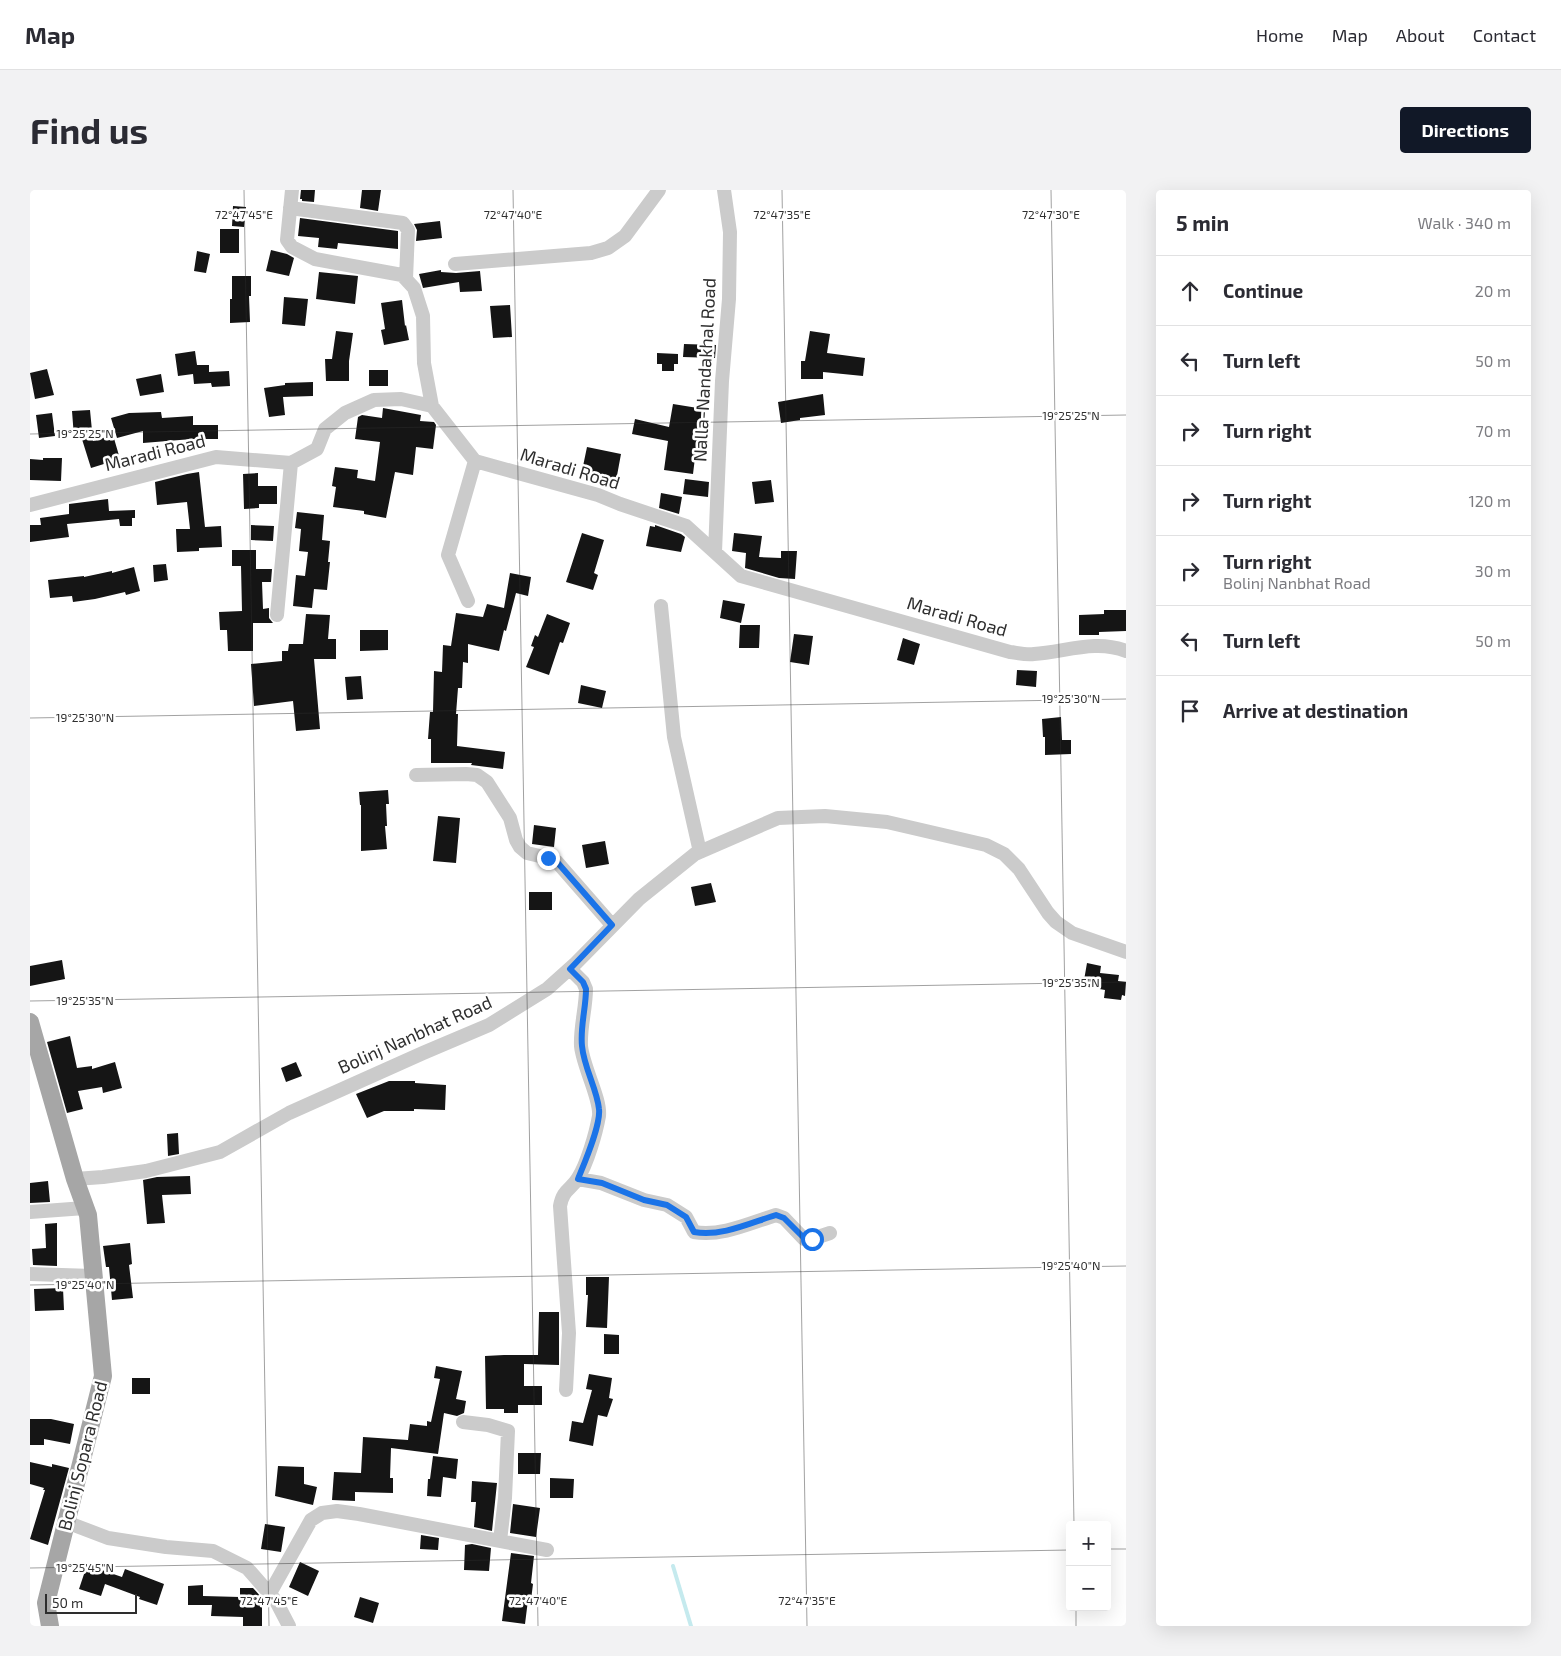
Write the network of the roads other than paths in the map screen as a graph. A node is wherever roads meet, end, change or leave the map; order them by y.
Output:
1 (292, 190) edge
2 (658, 190) edge
3 (724, 190) edge
4 (290, 208) junction
5 (454, 264) dead end
6 (406, 279) junction
7 (432, 406) junction
8 (475, 461) junction
9 (291, 463) junction
10 (30, 505) edge
11 (715, 552) junction
12 (468, 601) dead end
13 (661, 606) dead end
14 (277, 615) dead end
15 (1126, 651) edge
16 (416, 775) dead end
17 (700, 852) junction
18 (612, 925) junction
19 (1126, 952) edge
20 (570, 969) junction
21 (30, 1022) edge
22 (75, 1179) junction
23 (578, 1179) junction
24 (85, 1208) junction
25 (30, 1212) edge
26 (830, 1233) dead end
27 (30, 1274) edge
28 (94, 1276) junction
29 (566, 1390) dead end
30 (463, 1422) dead end
31 (66, 1522) junction
32 (500, 1541) junction
33 (547, 1550) dead end
34 (270, 1593) junction
35 (50, 1626) edge
36 (289, 1626) edge

1 - 4 street
2 - 5 street
3 - 11 street, Nalla-Nandakhal Road
4 - 6 street
4 - 6 street
6 - 7 street
7 - 8 street
7 - 9 street
8 - 11 street, Maradi Road
8 - 12 street
9 - 10 street, Maradi Road
9 - 14 street
11 - 15 street, Maradi Road
13 - 17 street
16 - 18 street
17 - 18 street, Bolinj Nanbhat Road
17 - 19 street, Bolinj Nanbhat Road
18 - 20 street, Bolinj Nanbhat Road
20 - 22 street, Bolinj Nanbhat Road
20 - 23 street
21 - 22 main road, Bolinj Sopara Road
22 - 24 main road, Bolinj Sopara Road
23 - 26 street
23 - 29 street
24 - 25 street
24 - 28 main road, Bolinj Sopara Road
27 - 28 street
28 - 31 main road, Bolinj Sopara Road
30 - 32 street
31 - 34 street
31 - 35 main road, Bolinj Sopara Road
32 - 33 street
32 - 34 street
34 - 36 street

